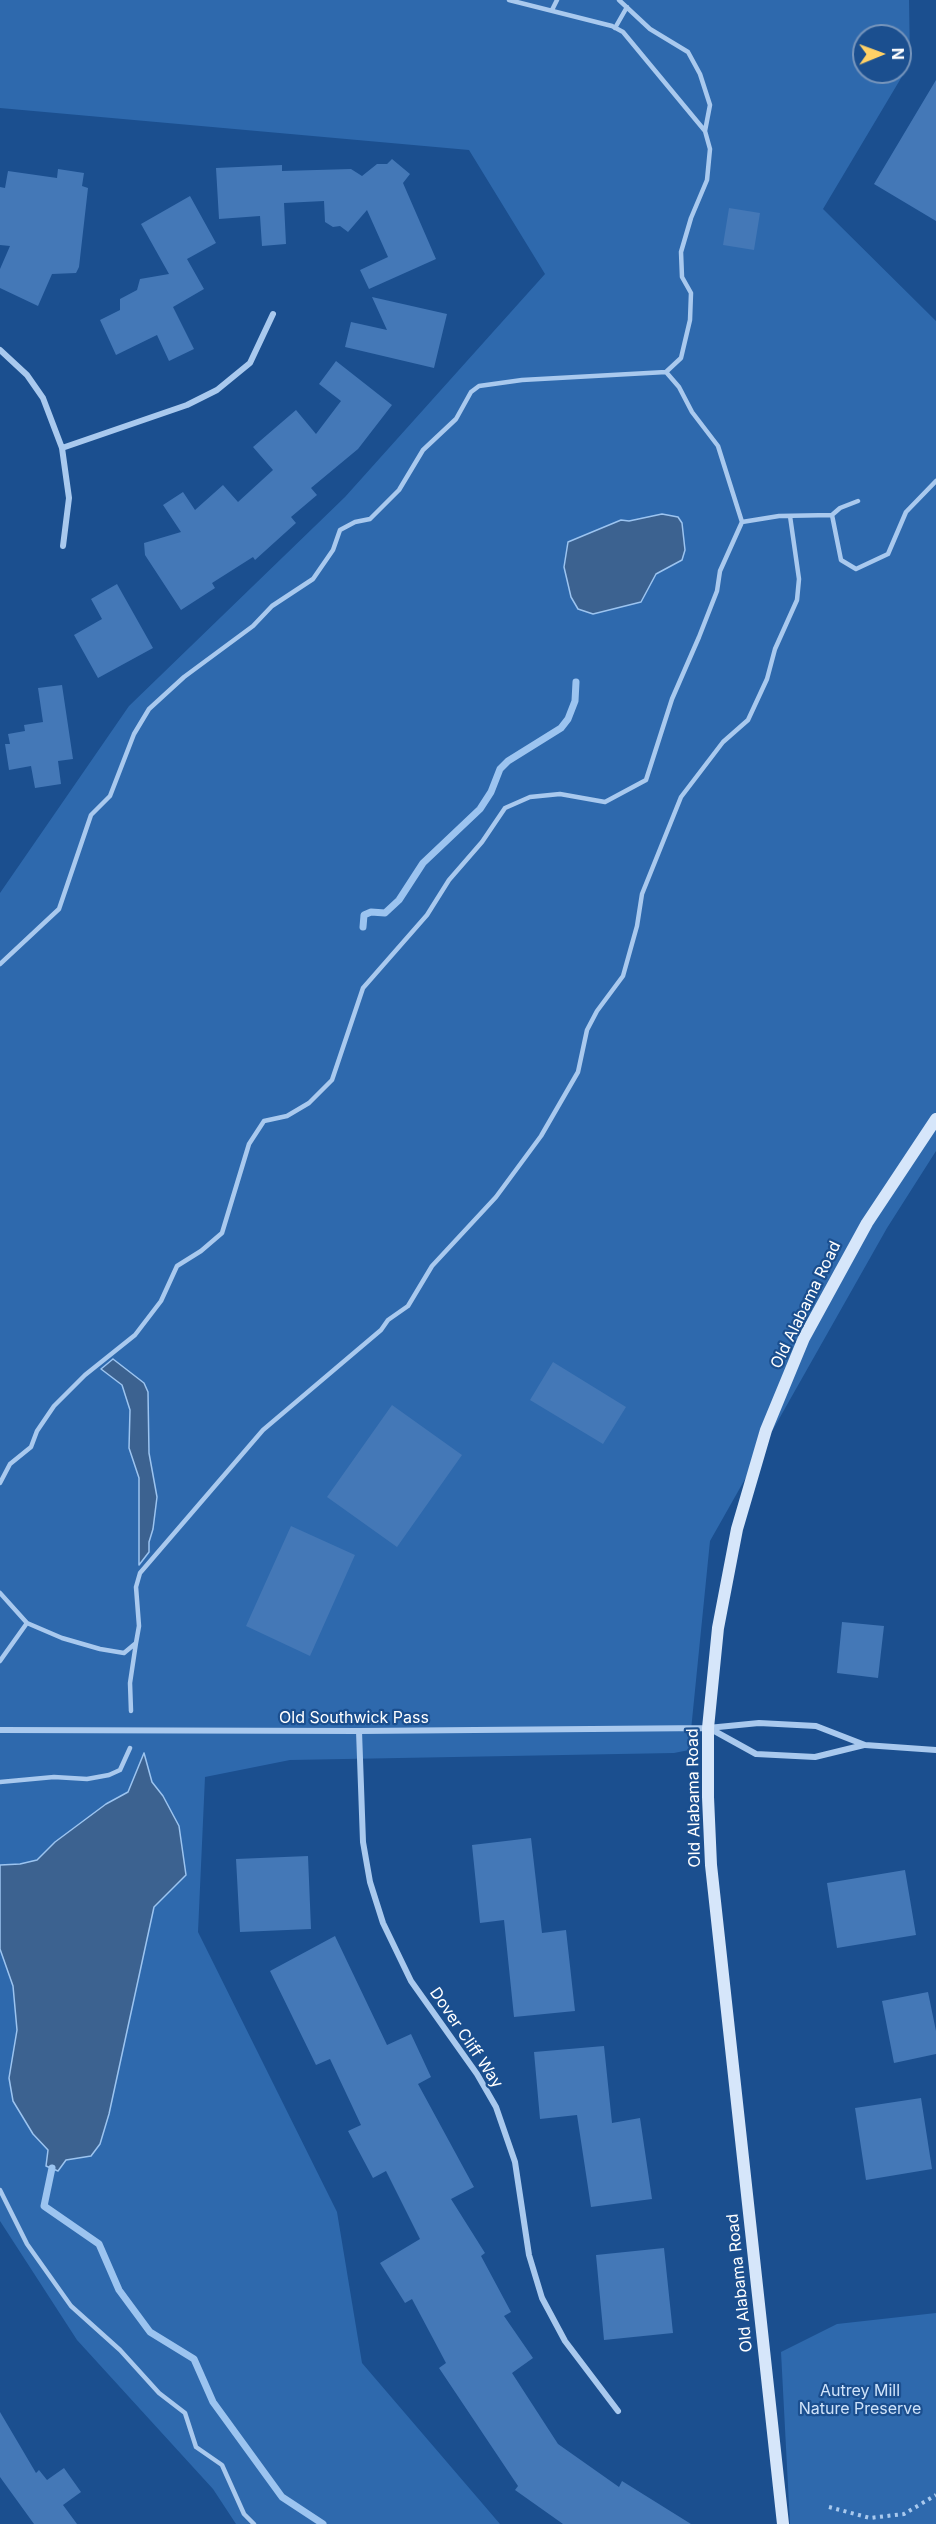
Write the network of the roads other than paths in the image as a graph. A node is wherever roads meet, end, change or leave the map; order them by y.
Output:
1 (509, 0) edge
2 (557, 0) edge
3 (619, 0) edge
4 (627, 7) junction
5 (552, 10) junction
6 (615, 28) junction
7 (705, 131) junction
8 (273, 314) dead end
9 (0, 350) edge
10 (666, 372) junction
11 (62, 448) junction
12 (936, 481) edge
13 (858, 501) dead end
14 (832, 515) junction
15 (790, 516) junction
16 (742, 522) junction
17 (63, 546) dead end
18 (0, 964) edge
19 (936, 1119) edge
20 (0, 1483) edge
21 (0, 1593) edge
22 (27, 1623) junction
23 (136, 1643) junction
24 (0, 1661) edge
25 (131, 1711) dead end
26 (708, 1728) junction
27 (0, 1730) edge
28 (359, 1731) junction
29 (865, 1745) junction
30 (130, 1748) dead end
31 (936, 1750) edge
32 (0, 1782) edge
33 (0, 2190) edge
34 (618, 2411) dead end
35 (254, 2524) edge
36 (783, 2524) edge

1 - 5 lane
2 - 5 lane
3 - 4 lane
4 - 6 lane
4 - 7 lane
5 - 6 lane
6 - 7 lane
7 - 10 lane
8 - 11 street
9 - 11 street
10 - 16 lane
10 - 18 lane
11 - 17 street
12 - 14 lane
13 - 14 lane
14 - 15 lane
15 - 16 lane
15 - 23 lane
16 - 20 lane
19 - 26 main road, Old Alabama Road
21 - 22 lane
22 - 23 lane
22 - 24 lane
23 - 25 lane
26 - 28 street, Old Southwick Pass
26 - 29 street, Old Southwick Pass
26 - 29 street
26 - 36 main road, Old Alabama Road
27 - 28 street, Old Southwick Pass
28 - 34 street, Dover Cliff Way
29 - 31 street
30 - 32 lane
33 - 35 lane

